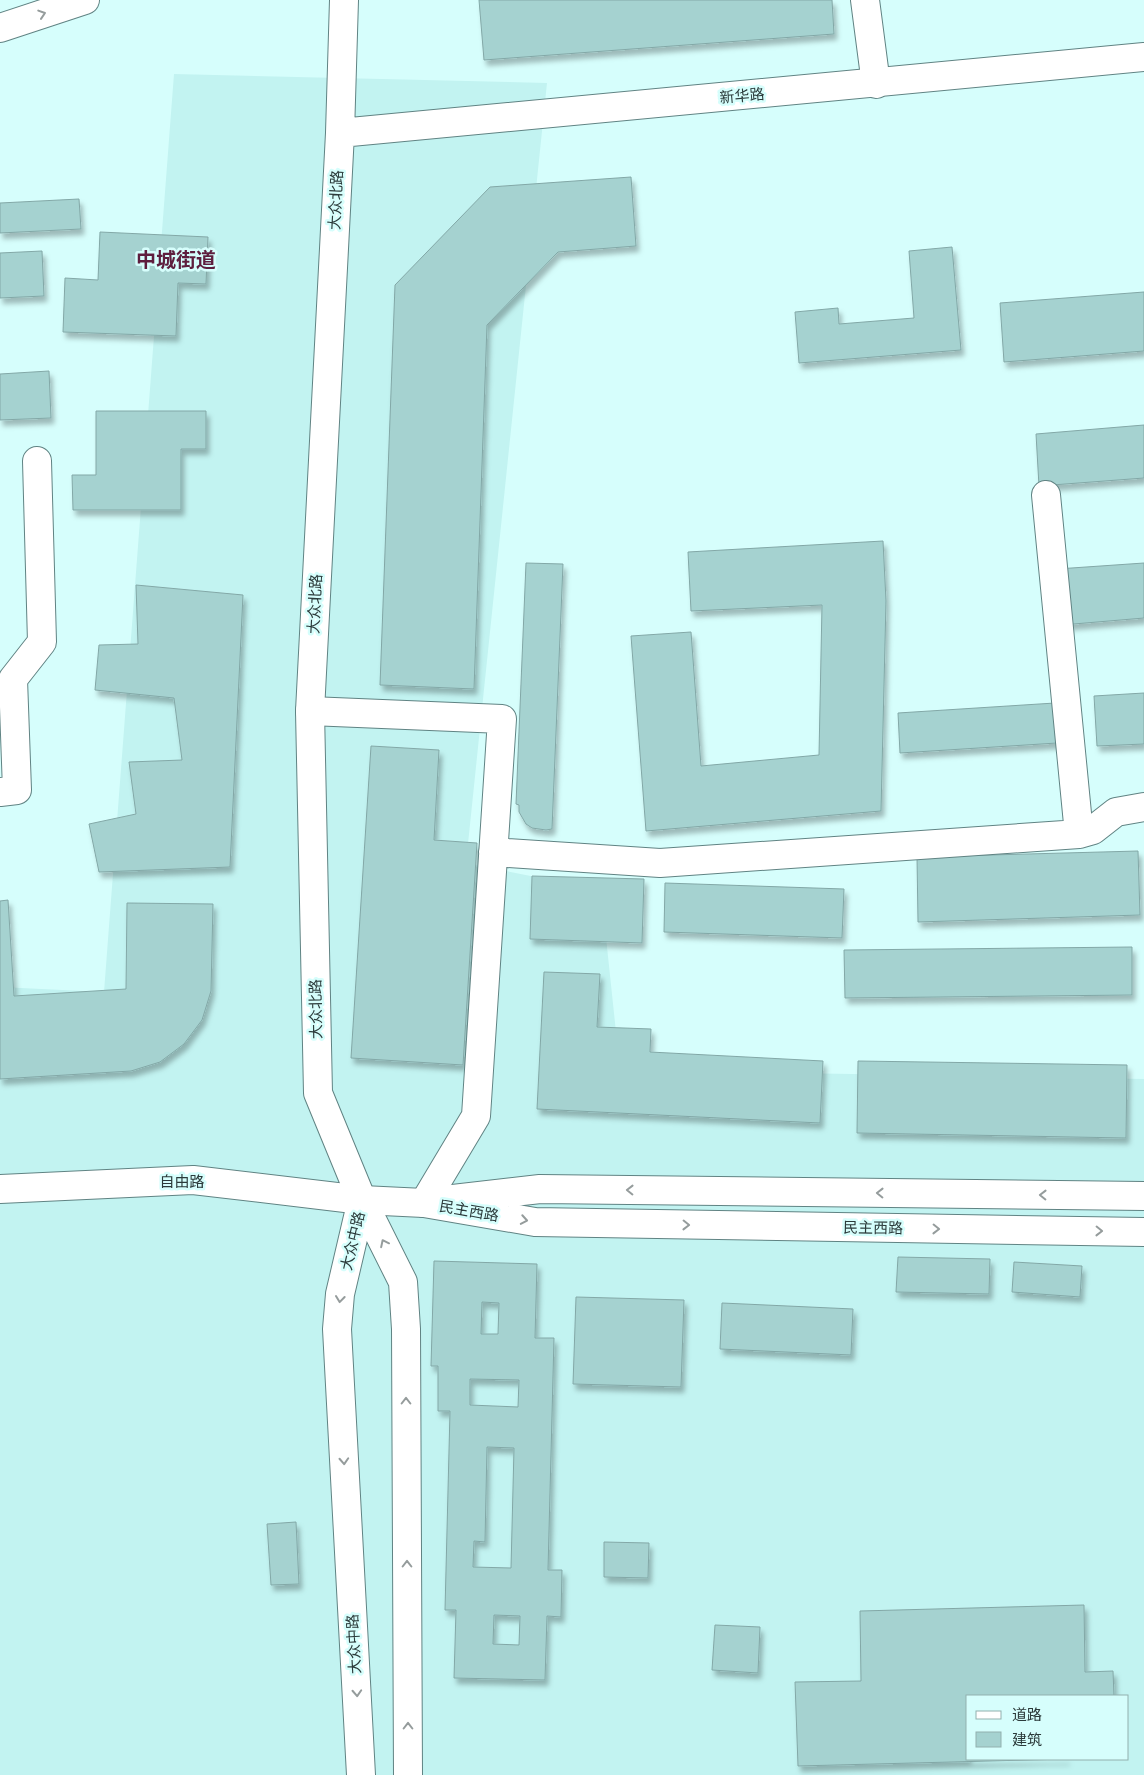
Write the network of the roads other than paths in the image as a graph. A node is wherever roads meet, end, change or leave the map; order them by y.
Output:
1 (85, 0) edge
2 (344, 0) edge
3 (865, 0) edge
4 (0, 28) edge
5 (1144, 57) edge
6 (876, 84) junction
7 (340, 133) junction
8 (38, 461) dead end
9 (1046, 495) dead end
10 (310, 711) junction
11 (0, 792) edge
12 (1144, 807) edge
13 (1079, 834) junction
14 (493, 852) junction
15 (0, 1190) edge
16 (1144, 1196) edge
17 (362, 1200) junction
18 (424, 1203) junction
19 (1144, 1232) edge
20 (361, 1775) edge
21 (408, 1775) edge

4 -> 1 main road
2 - 7 main road, 大众北路
3 - 6 main road
5 - 6 main road, 新华路
6 - 7 main road, 新华路
7 - 10 main road, 大众北路
8 - 11 main road
9 - 13 main road
10 - 14 main road
10 - 17 main road, 大众北路
12 - 13 main road
13 - 14 main road
14 - 18 main road
15 - 17 main road, 自由路
16 -> 18 main road, 民主西路
17 - 18 main road, 自由路
17 -> 20 main road, 大众中路
21 -> 17 main road, 大众中路
18 -> 19 main road, 民主西路

